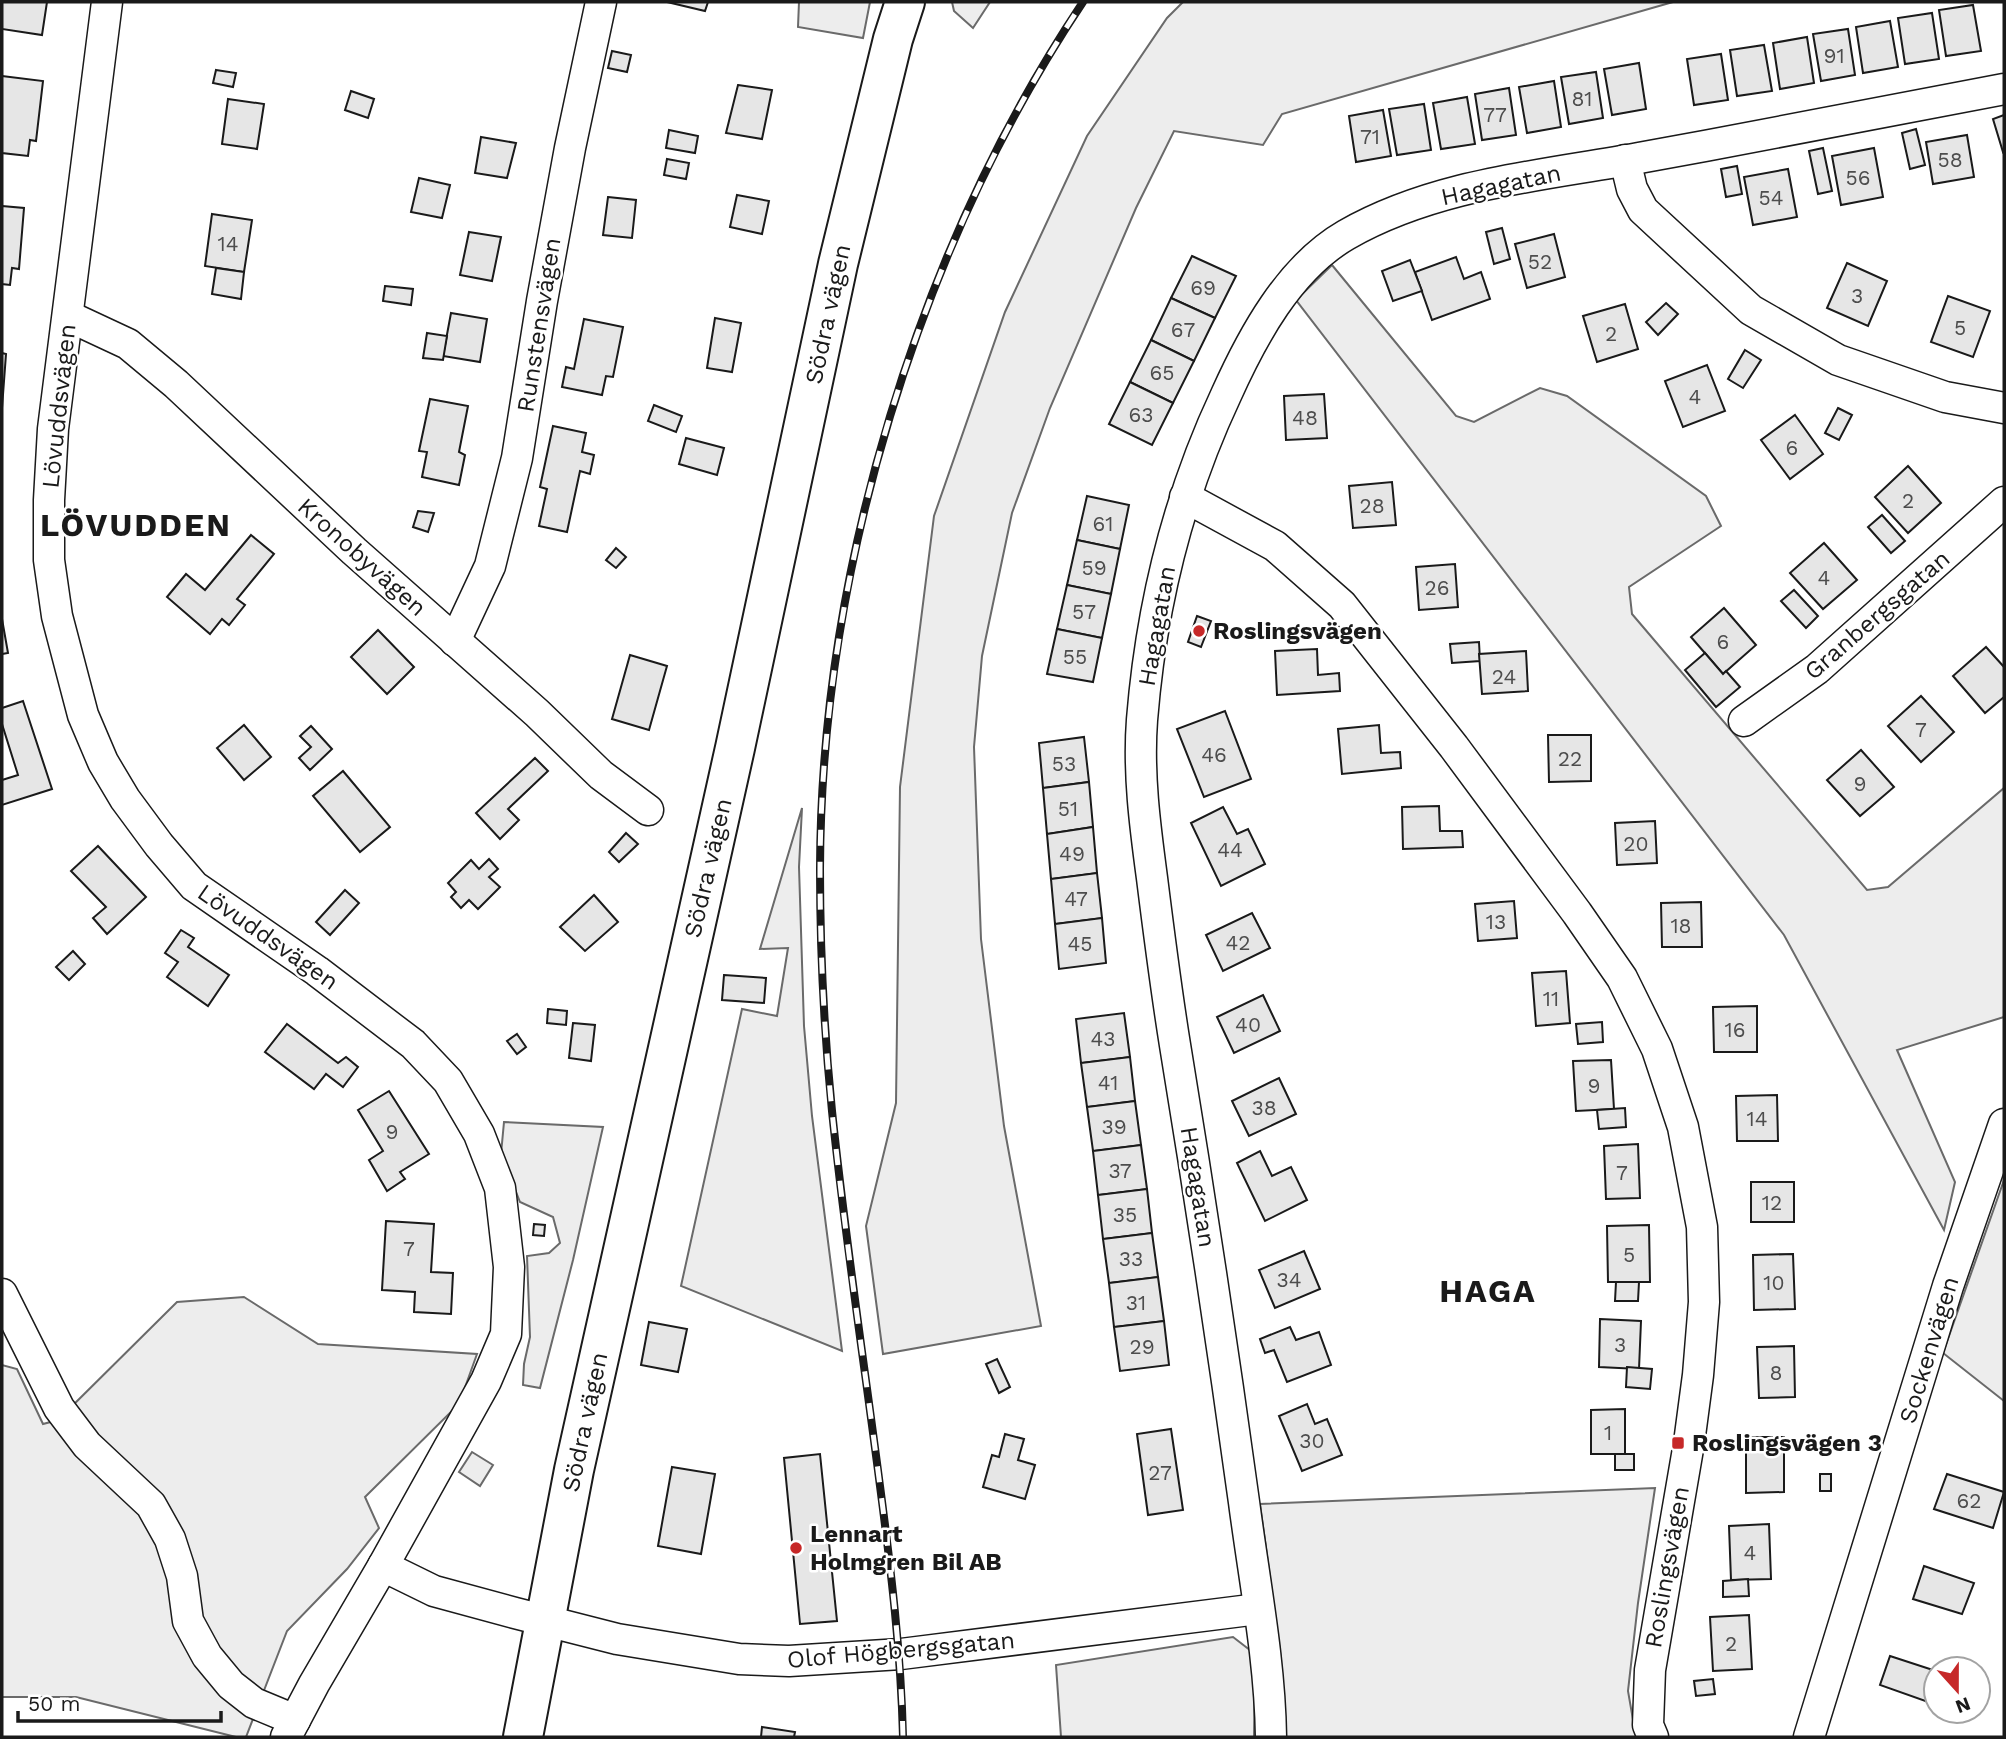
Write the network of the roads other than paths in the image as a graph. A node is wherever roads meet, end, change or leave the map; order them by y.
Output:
1 (107, 2) edge
2 (601, 2) edge
3 (905, 2) edge
4 (2004, 89) edge
5 (1625, 160) junction
6 (68, 316) junction
7 (2004, 408) edge
8 (1185, 497) junction
9 (2004, 502) edge
10 (455, 641) junction
11 (1744, 721) dead end
12 (648, 810) dead end
13 (2004, 1124) edge
14 (2, 1294) edge
15 (383, 1566) junction
16 (1258, 1609) junction
17 (545, 1621) junction
18 (291, 1729) edge
19 (523, 1737) edge
20 (1271, 1737) edge
21 (1653, 1737) edge
22 (1809, 1737) edge

1 - 6 street, Lövuddsvägen
2 - 10 street, Runstensvägen
3 - 17 highway, Södra vägen
4 - 5 street, Hagagatan
5 - 7 street
5 - 8 street, Hagagatan
6 - 10 street, Kronobyvägen
6 - 15 street, Lövuddsvägen
8 - 16 street, Hagagatan
8 - 21 street, Roslingsvägen
9 - 11 street, Granbergsgatan
10 - 12 street, Kronobyvägen
13 - 22 street, Sockenvägen
14 - 18 street
15 - 17 street
15 - 18 street, Lövuddsvägen
16 - 17 street, Olof Högbergsgatan
16 - 20 street, Hagagatan
17 - 19 highway, Södra vägen

